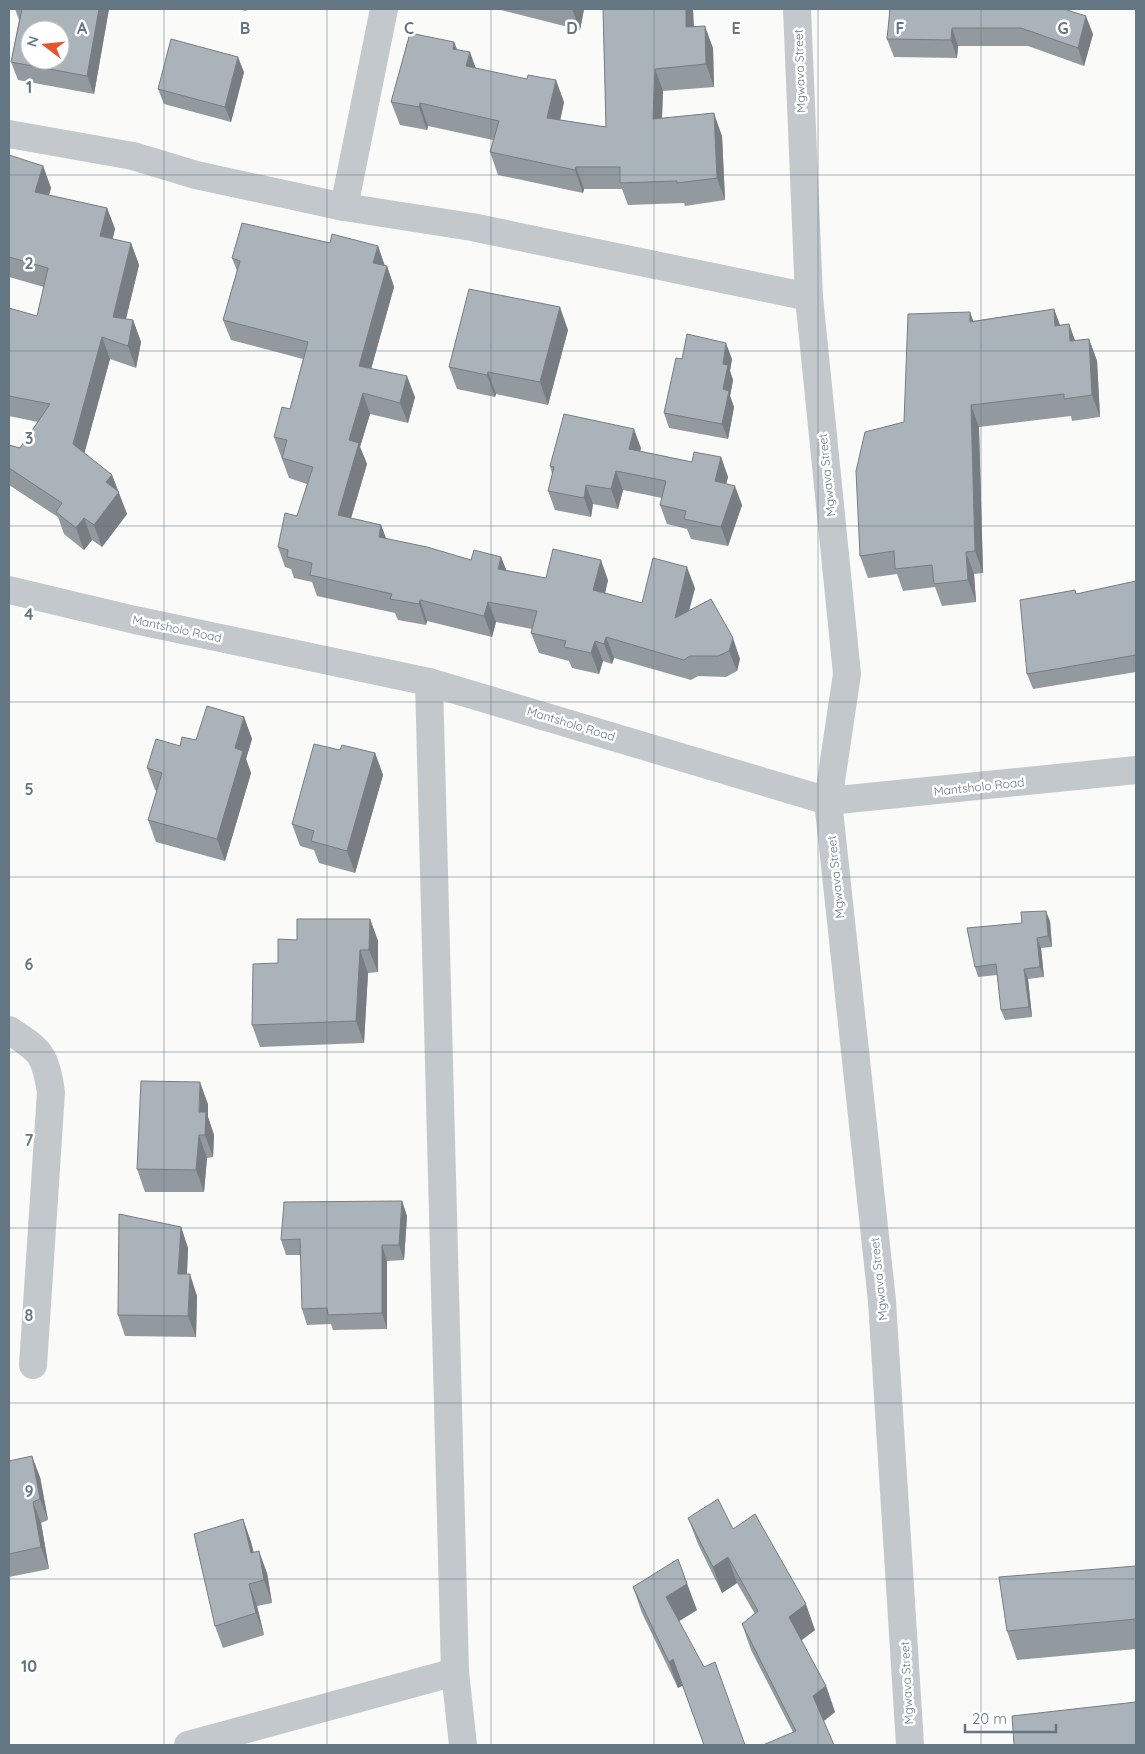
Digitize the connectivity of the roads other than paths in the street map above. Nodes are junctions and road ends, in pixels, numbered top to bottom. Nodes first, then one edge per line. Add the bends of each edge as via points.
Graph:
1 (384, 9) edge
2 (797, 9) edge
3 (9, 134) edge
4 (344, 207) junction
5 (809, 297) junction
6 (9, 590) edge
7 (429, 682) junction
8 (1136, 770) edge
9 (828, 800) junction
10 (9, 1030) edge
11 (33, 1365) dead end
12 (454, 1672) junction
13 (188, 1745) edge
14 (463, 1745) edge
15 (910, 1745) edge

1 - 4 street
2 - 5 street, Mgwava Street
3 - 4 street via 133,156 196,174
4 - 5 street via 472,227
5 - 9 street, Mgwava Street via 847,674
6 - 7 street, Mantsholo Road
7 - 9 street, Mantsholo Road
7 - 12 street
8 - 9 street, Mantsholo Road
9 - 15 street, Mgwava Street via 882,1301
10 - 11 street via 36,1047 47,1068 51,1092
12 - 13 street
12 - 14 street

